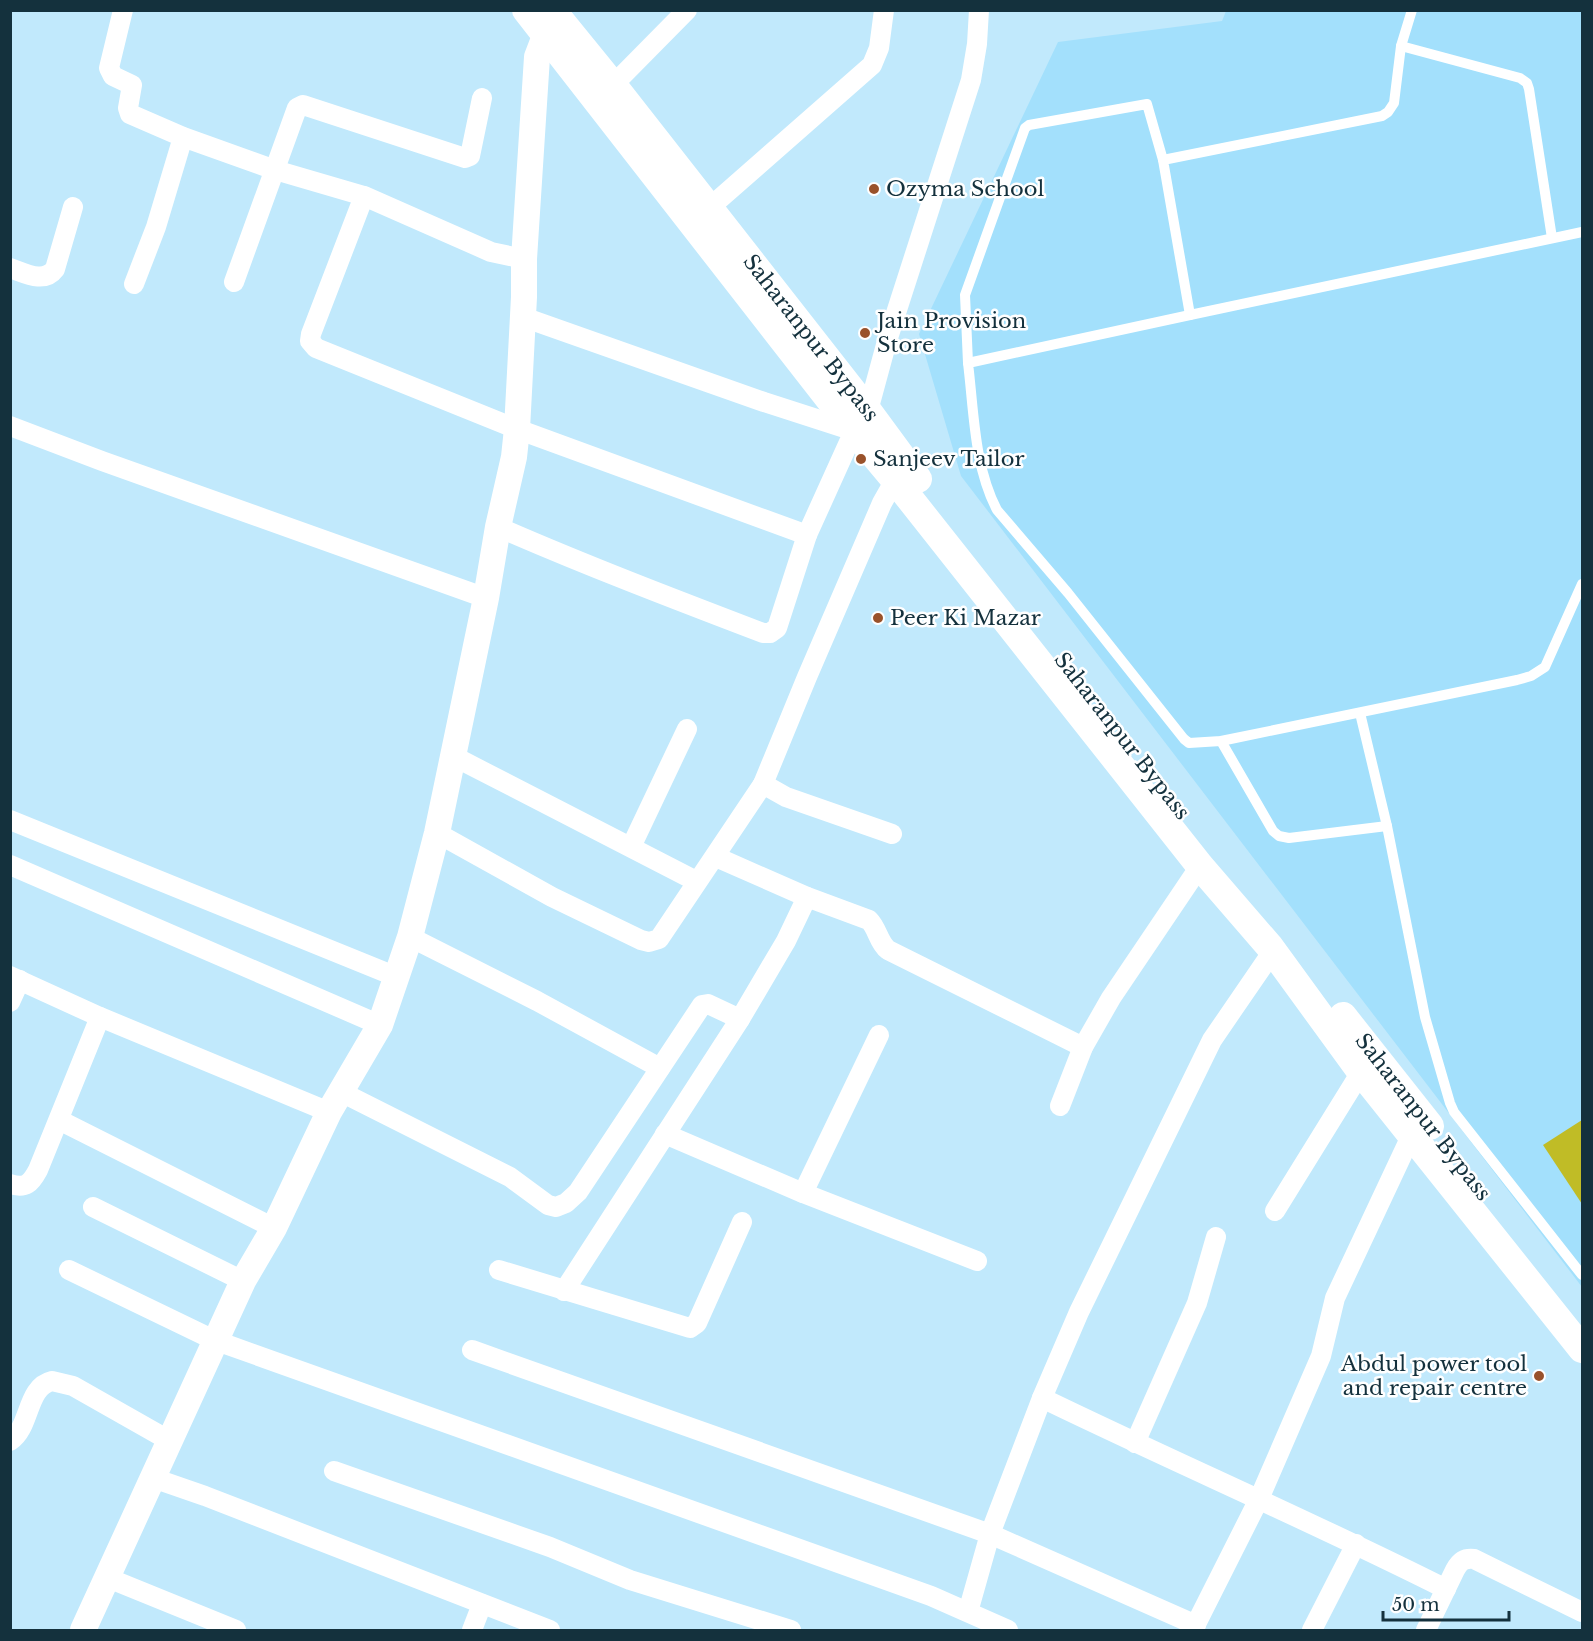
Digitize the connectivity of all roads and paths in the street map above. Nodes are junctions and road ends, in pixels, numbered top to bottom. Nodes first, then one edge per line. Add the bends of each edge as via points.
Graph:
1 (123, 10) edge
2 (526, 10) edge
3 (687, 10) edge
4 (884, 10) edge
5 (979, 10) edge
6 (1412, 10) edge
7 (553, 23) edge
8 (1401, 46) junction
9 (613, 85) junction
10 (482, 98) dead end
11 (183, 137) junction
12 (1163, 160) junction
13 (275, 170) junction
14 (364, 196) junction
15 (73, 207) dead end
16 (708, 209) junction
17 (1582, 232) edge
18 (1552, 238) junction
19 (524, 258) junction
20 (10, 268) edge
21 (234, 282) dead end
22 (134, 284) dead end
23 (1190, 315) junction
24 (523, 317) junction
25 (968, 363) junction
26 (861, 421) junction
27 (10, 426) edge
28 (518, 429) junction
29 (895, 480) junction
30 (498, 527) junction
31 (807, 535) junction
32 (1582, 584) edge
33 (486, 598) junction
34 (1360, 713) junction
35 (687, 729) dead end
36 (1221, 741) junction
37 (453, 756) junction
38 (763, 784) junction
39 (10, 820) edge
40 (1387, 826) junction
41 (437, 833) junction
42 (892, 834) dead end
43 (631, 847) junction
44 (716, 857) junction
45 (10, 865) edge
46 (1200, 866) junction
47 (696, 881) junction
48 (807, 897) junction
49 (410, 937) junction
50 (1273, 951) junction
51 (397, 977) junction
52 (15, 978) edge
53 (10, 1002) edge
54 (100, 1017) junction
55 (740, 1019) junction
56 (380, 1025) junction
57 (879, 1035) dead end
58 (1083, 1047) junction
59 (660, 1068) junction
60 (1361, 1071) junction
61 (335, 1102) junction
62 (1060, 1106) dead end
63 (59, 1120) junction
64 (665, 1134) junction
65 (1412, 1134) junction
66 (10, 1184) edge
67 (803, 1193) junction
68 (93, 1207) dead end
69 (1275, 1211) dead end
70 (742, 1222) dead end
71 (274, 1228) junction
72 (1216, 1237) dead end
73 (977, 1261) dead end
74 (69, 1270) dead end
75 (499, 1270) dead end
76 (1582, 1275) edge
77 (243, 1281) junction
78 (564, 1291) junction
79 (1582, 1319) edge
80 (214, 1340) junction
81 (1582, 1349) edge
82 (472, 1350) dead end
83 (1042, 1398) junction
84 (10, 1441) edge
85 (170, 1441) junction
86 (1135, 1443) junction
87 (334, 1471) dead end
88 (153, 1478) junction
89 (1259, 1499) junction
90 (990, 1534) junction
91 (1356, 1544) junction
92 (108, 1578) junction
93 (1446, 1589) junction
94 (482, 1604) junction
95 (968, 1612) junction
96 (1582, 1612) edge
97 (1195, 1628) edge
98 (83, 1630) edge
99 (236, 1630) edge
100 (472, 1630) edge
101 (550, 1630) edge
102 (791, 1630) edge
103 (1008, 1630) edge
104 (1312, 1630) edge
105 (1426, 1630) edge

1 - 11 street via 109,68 113,76 132,85 128,111
2 - 7 main road
3 - 9 street
4 - 16 street via 879,48 872,65
5 - 26 street via 971,80
6 - 8 lane
7 - 9 main road, Saharanpur Bypass
7 - 19 street via 537,57
7 - 26 main road
8 - 12 lane via 1394,104 1382,116
8 - 18 lane via 1527,83
9 - 16 main road, Saharanpur Bypass
10 - 13 street via 470,156 465,158 303,105 294,114
11 - 13 street
11 - 22 street
12 - 23 lane
12 - 25 lane via 1147,104 1025,128 965,295
13 - 14 street
13 - 21 street
14 - 19 street via 491,252
14 - 28 street via 311,334 312,345
15 - 20 street via 51,274 40,277
16 - 26 main road, Saharanpur Bypass
17 - 18 lane
18 - 23 lane
19 - 24 street
23 - 25 lane
24 - 26 street via 753,398
24 - 28 street
25 - 36 lane via 979,458 997,510 1184,740
26 - 29 main road
26 - 31 street
26 - 79 main road, Saharanpur Bypass via 912,471
27 - 33 street
28 - 30 street
28 - 31 street
29 - 38 street
29 - 46 main road
30 - 31 street via 764,633 777,628
30 - 33 street
32 - 34 lane via 1545,667 1531,676
33 - 37 street
34 - 36 lane
34 - 40 lane
35 - 43 street
36 - 40 lane via 1273,831 1280,836
37 - 41 street
37 - 43 street
38 - 42 street via 786,797
38 - 44 street
39 - 51 street
40 - 76 lane via 1425,1017 1450,1103
41 - 47 street via 552,897 649,942 659,939
41 - 49 street
43 - 47 street
44 - 47 street
44 - 48 street
45 - 56 street
46 - 50 main road
46 - 58 street via 1111,998
48 - 55 street
48 - 58 street via 869,920 888,950
49 - 51 street
49 - 59 street
50 - 60 main road
50 - 83 street via 1212,1040 1079,1312
51 - 56 street
52 - 53 street
52 - 54 street
54 - 61 street
54 - 63 street
55 - 59 street via 704,1004
55 - 64 street
56 - 61 street
57 - 67 street
58 - 62 street
59 - 61 street via 578,1192 556,1207 510,1177
60 - 65 main road
60 - 69 street
61 - 71 street
63 - 66 street via 32,1182 22,1187
63 - 71 street
64 - 67 street
64 - 78 street
65 - 81 main road
65 - 89 street via 1335,1298 1321,1356
67 - 73 street
68 - 77 street
70 - 78 street via 693,1327
71 - 77 street
72 - 86 street via 1197,1303
74 - 80 street
75 - 78 street
77 - 80 street
80 - 85 street
80 - 95 street
82 - 90 street
83 - 86 street
83 - 90 street
84 - 85 street via 23,1426 39,1388 52,1381 73,1386
85 - 88 street
86 - 89 street
87 - 102 street via 550,1547 630,1580
88 - 92 street
88 - 94 street
89 - 91 street
89 - 97 street
90 - 95 street
90 - 97 street
91 - 93 street
91 - 104 street
92 - 98 street
92 - 99 street
93 - 96 street via 1458,1564 1474,1559
93 - 105 street
94 - 100 street
94 - 101 street
95 - 103 street

